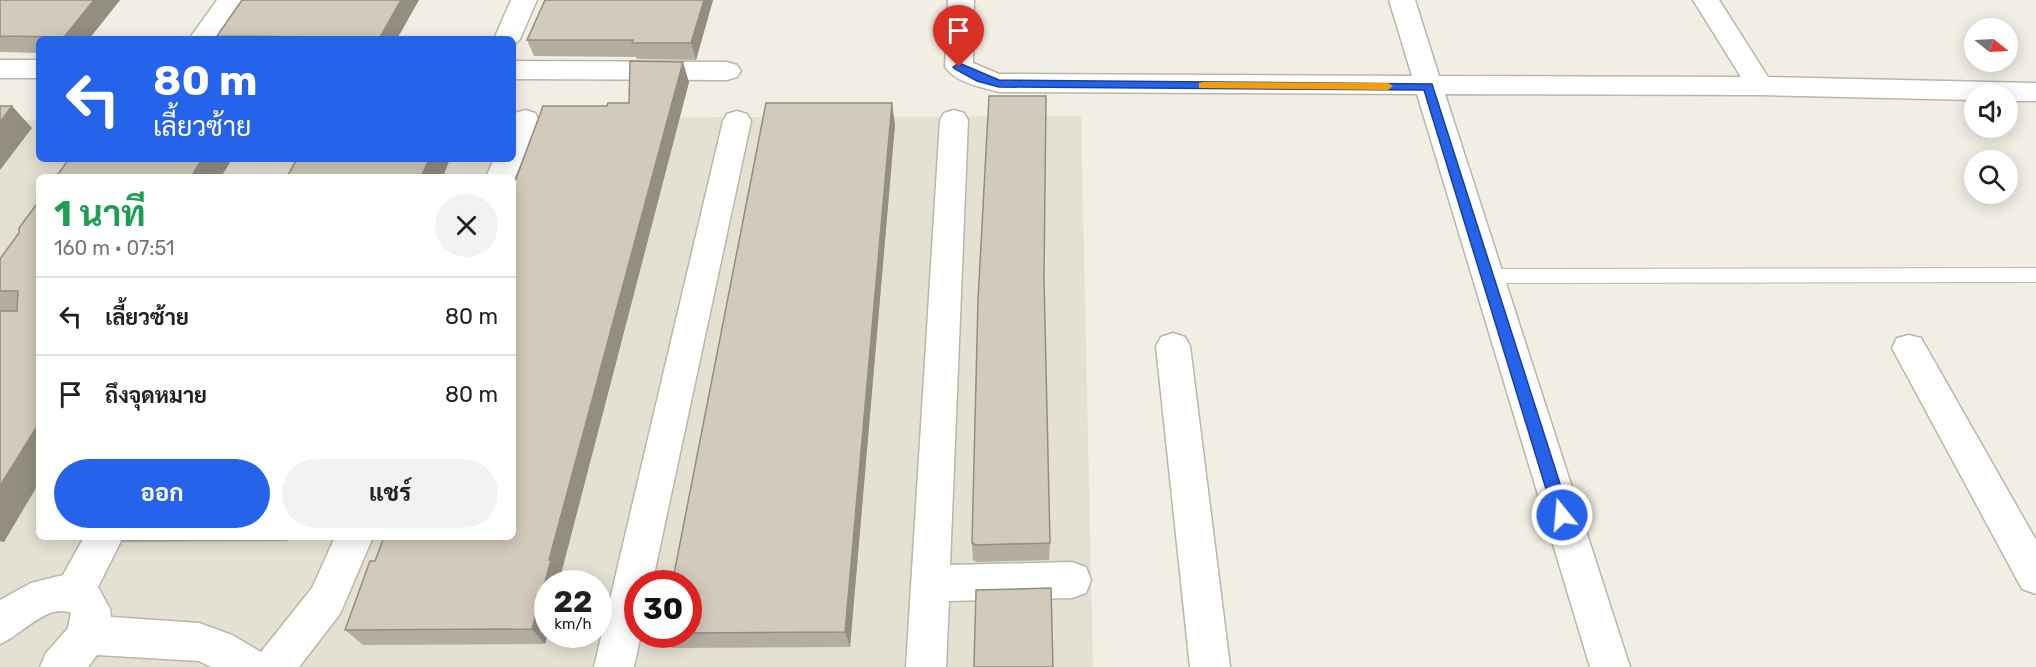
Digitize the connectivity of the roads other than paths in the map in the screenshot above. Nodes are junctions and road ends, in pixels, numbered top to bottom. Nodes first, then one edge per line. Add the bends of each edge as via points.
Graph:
1 (230, 0) edge
2 (524, 0) edge
3 (961, 0) edge
4 (1402, 0) edge
5 (1706, 0) edge
6 (204, 36) edge
7 (508, 36) edge
8 (0, 69) edge
9 (36, 69) edge
10 (516, 70) edge
11 (727, 71) dead end
12 (1760, 86) junction
13 (1428, 87) junction
14 (2036, 92) edge
15 (525, 120) dead end
16 (954, 120) dead end
17 (737, 121) dead end
18 (516, 142) edge
19 (2036, 275) edge
20 (1487, 276) junction
21 (1173, 346) dead end
22 (1909, 348) dead end
23 (102, 540) edge
24 (353, 540) edge
25 (2036, 576) edge
26 (1072, 580) dead end
27 (930, 584) junction
28 (73, 595) junction
29 (1, 626) edge
30 (87, 635) junction
31 (60, 667) edge
32 (248, 667) edge
33 (274, 667) edge
34 (614, 667) edge
35 (926, 667) edge
36 (1210, 667) edge
37 (1610, 667) edge

1 - 6 street
2 - 7 street
3 - 13 street via 959,67 999,84
4 - 13 street
5 - 12 street
8 - 9 street
10 - 11 street
12 - 13 street
12 - 14 street
13 - 20 street
15 - 18 street
16 - 27 street
17 - 34 street
19 - 20 lane
20 - 37 street
21 - 36 street
22 - 25 street
23 - 28 street
24 - 33 street via 326,601
26 - 27 street
27 - 35 street
28 - 29 street via 58,593 38,598 18,609
28 - 30 street via 89,606 92,622
30 - 31 street
30 - 32 street via 199,642

